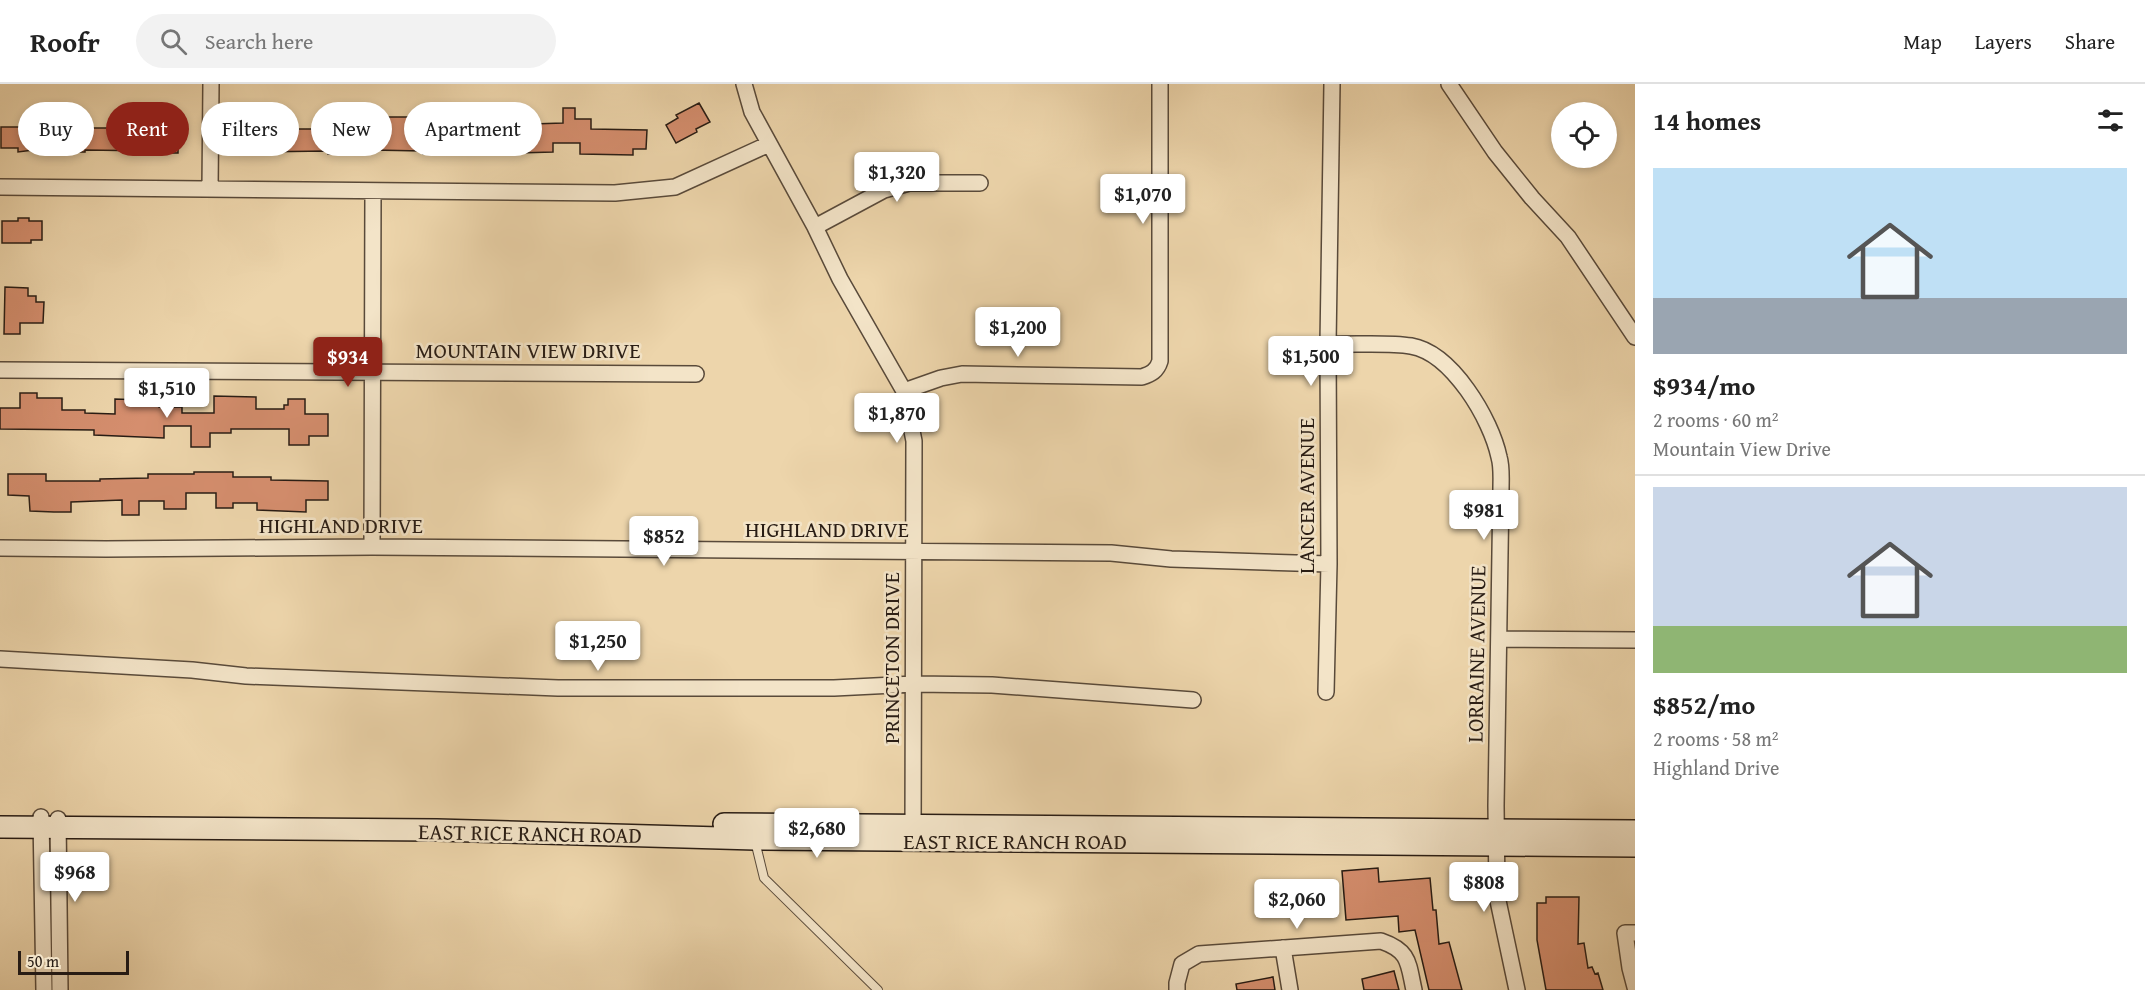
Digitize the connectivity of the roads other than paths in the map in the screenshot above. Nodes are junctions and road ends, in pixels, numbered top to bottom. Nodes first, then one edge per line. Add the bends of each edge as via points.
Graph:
1 (211, 84) edge
2 (744, 84) edge
3 (1160, 84) edge
4 (1332, 84) edge
5 (1449, 84) edge
6 (769, 144) junction
7 (980, 183) dead end
8 (0, 187) edge
9 (210, 189) junction
10 (373, 191) junction
11 (815, 227) junction
12 (1635, 337) edge
13 (1328, 344) junction
14 (0, 370) edge
15 (374, 372) junction
16 (696, 374) dead end
17 (904, 392) junction
18 (372, 547) junction
19 (0, 548) edge
20 (914, 552) junction
21 (1329, 564) junction
22 (1499, 639) junction
23 (1635, 640) edge
24 (0, 659) edge
25 (914, 684) junction
26 (1326, 692) dead end
27 (1193, 700) dead end
28 (0, 816) edge
29 (50, 822) junction
30 (0, 827) edge
31 (1635, 831) edge
32 (755, 832) junction
33 (913, 833) junction
34 (1496, 838) junction
35 (1635, 846) edge
36 (1630, 933) edge
37 (1283, 948) junction
38 (1635, 987) edge
39 (44, 990) edge
40 (60, 990) edge
41 (878, 990) edge
42 (1177, 990) edge
43 (1290, 990) edge
44 (1414, 990) edge
45 (1517, 990) edge

1 - 9 street
2 - 6 street, PRINCETON DRIVE via 752,112
3 - 17 street via 1158,368 1142,377 962,374
4 - 13 street, LANCER AVENUE
5 - 12 street via 1495,152 1568,237
6 - 10 street via 675,187 644,191
6 - 11 street, PRINCETON DRIVE
7 - 11 street via 909,183 884,190
8 - 9 street
9 - 10 street
10 - 15 street
11 - 17 street, PRINCETON DRIVE
13 - 21 street, LANCER AVENUE
13 - 22 street, LORRAINE AVENUE via 1412,346 1432,355 1451,370 1491,430 1500,458
14 - 15 street, MOUNTAIN VIEW DRIVE
15 - 16 street, MOUNTAIN VIEW DRIVE
15 - 18 street
17 - 20 street, PRINCETON DRIVE via 914,441
18 - 19 street, HIGHLAND DRIVE
18 - 20 street, HIGHLAND DRIVE
20 - 21 street, HIGHLAND DRIVE via 1111,553
20 - 25 street, PRINCETON DRIVE
21 - 26 street, LANCER AVENUE
22 - 23 street
22 - 34 street, LORRAINE AVENUE
24 - 25 street via 246,676 558,688 834,688
25 - 27 street via 992,685
25 - 33 street, PRINCETON DRIVE
28 - 29 main road, EAST RICE RANCH ROAD
29 - 30 main road, EAST RICE RANCH ROAD
29 - 32 main road, EAST RICE RANCH ROAD via 437,831
29 - 39 street
29 - 40 street
31 - 34 main road, EAST RICE RANCH ROAD
32 - 33 main road, EAST RICE RANCH ROAD
32 - 41 lane via 764,878
33 - 34 main road, EAST RICE RANCH ROAD
34 - 35 main road, EAST RICE RANCH ROAD
34 - 45 street, LORRAINE AVENUE via 1497,896
36 - 38 street via 1630,968
37 - 42 street via 1199,954 1182,964
37 - 43 street
37 - 44 street via 1382,941 1398,947 1407,960

